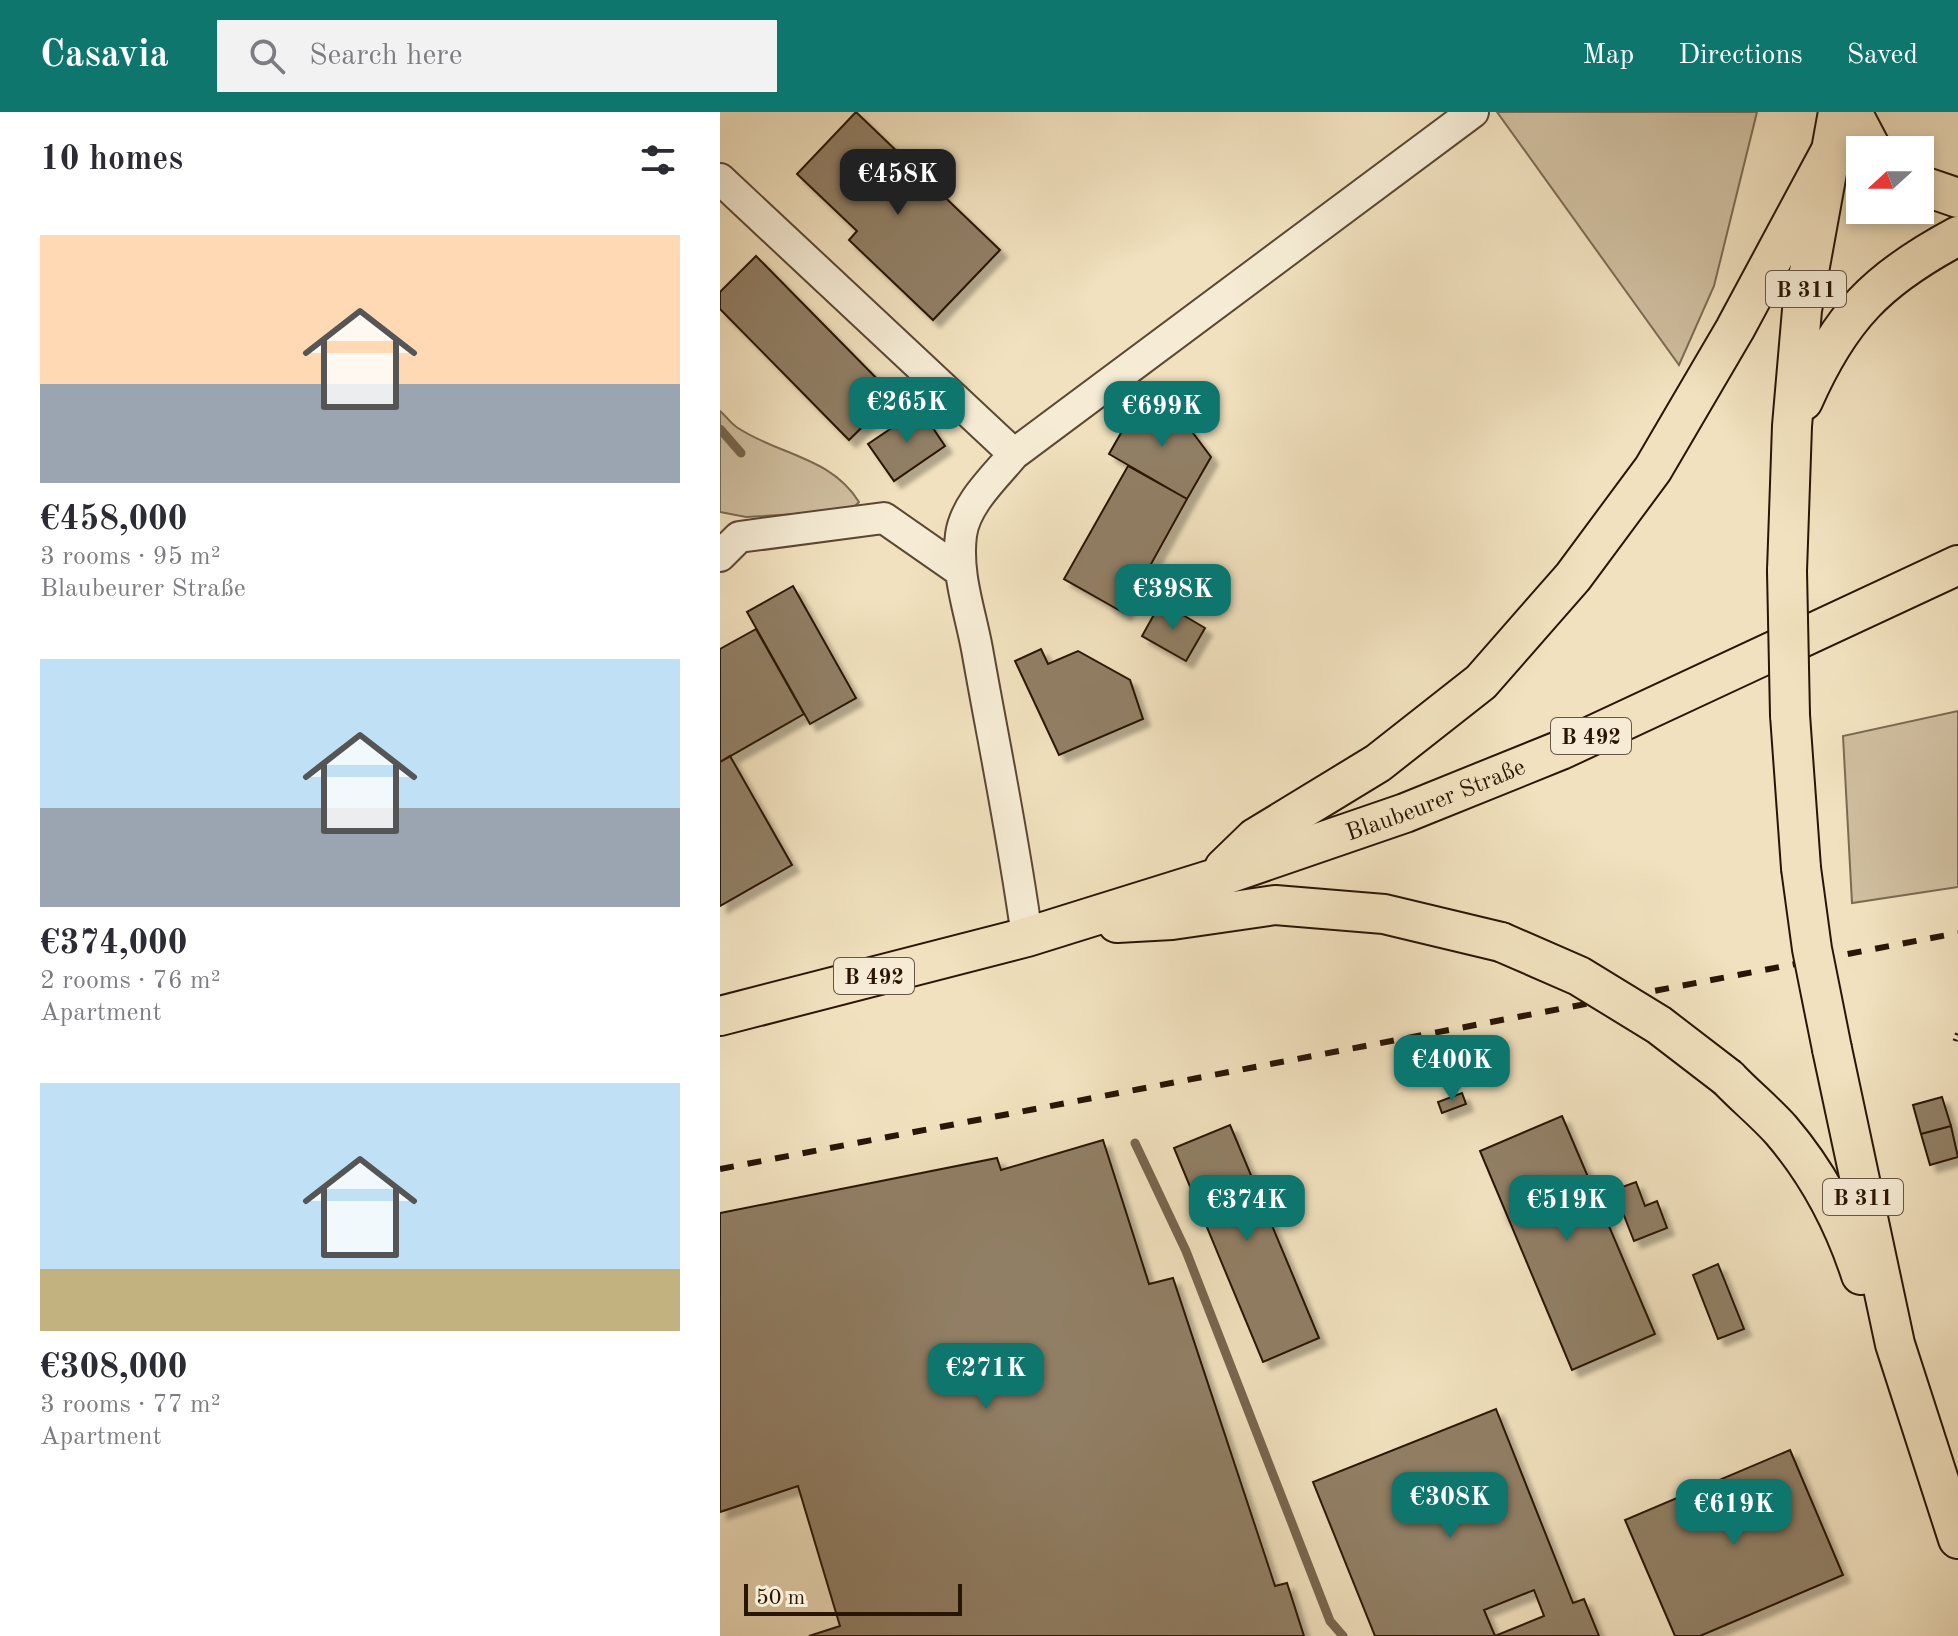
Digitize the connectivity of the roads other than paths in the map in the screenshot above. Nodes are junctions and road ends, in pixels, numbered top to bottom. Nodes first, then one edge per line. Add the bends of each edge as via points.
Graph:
1 (1473, 112) edge
2 (1838, 112) edge
3 (1852, 112) edge
4 (1865, 136) edge
5 (1829, 154) junction
6 (720, 179) edge
7 (1934, 190) edge
8 (1958, 198) edge
9 (1958, 236) edge
10 (1792, 426) junction
11 (1014, 454) junction
12 (726, 542) edge
13 (1958, 565) edge
14 (960, 571) junction
15 (1213, 879) junction
16 (1066, 925) junction
17 (1027, 937) junction
18 (720, 1016) edge
19 (1895, 1344) junction
20 (1958, 1539) edge

1 - 11 street
2 - 5 main road, B 311
3 - 4 main road
5 - 10 main road, B 311 via 1802,310
5 - 15 main road via 1653,469 1573,577 1481,682 1378,763 1255,838
6 - 11 street
7 - 8 main road
9 - 10 main road via 1886,280 1847,320
10 - 19 main road, B 311, bridge via 1787,571 1801,868 1812,949
11 - 14 street via 977,498 961,532
12 - 14 street via 884,518
13 - 15 main road, Blaubeurer Straße / B 492 via 1561,750 1405,813
14 - 17 street
15 - 16 main road, Blaubeurer Straße / B 492
16 - 17 main road, Blaubeurer Straße / B 492
16 - 19 main road, bridge via 1172,920 1275,905 1384,914 1501,942 1579,976 1659,1025 1728,1078 1781,1131 1824,1190 1851,1245 1880,1330
17 - 18 main road, Blaubeurer Straße / B 492
19 - 20 main road, B 311

